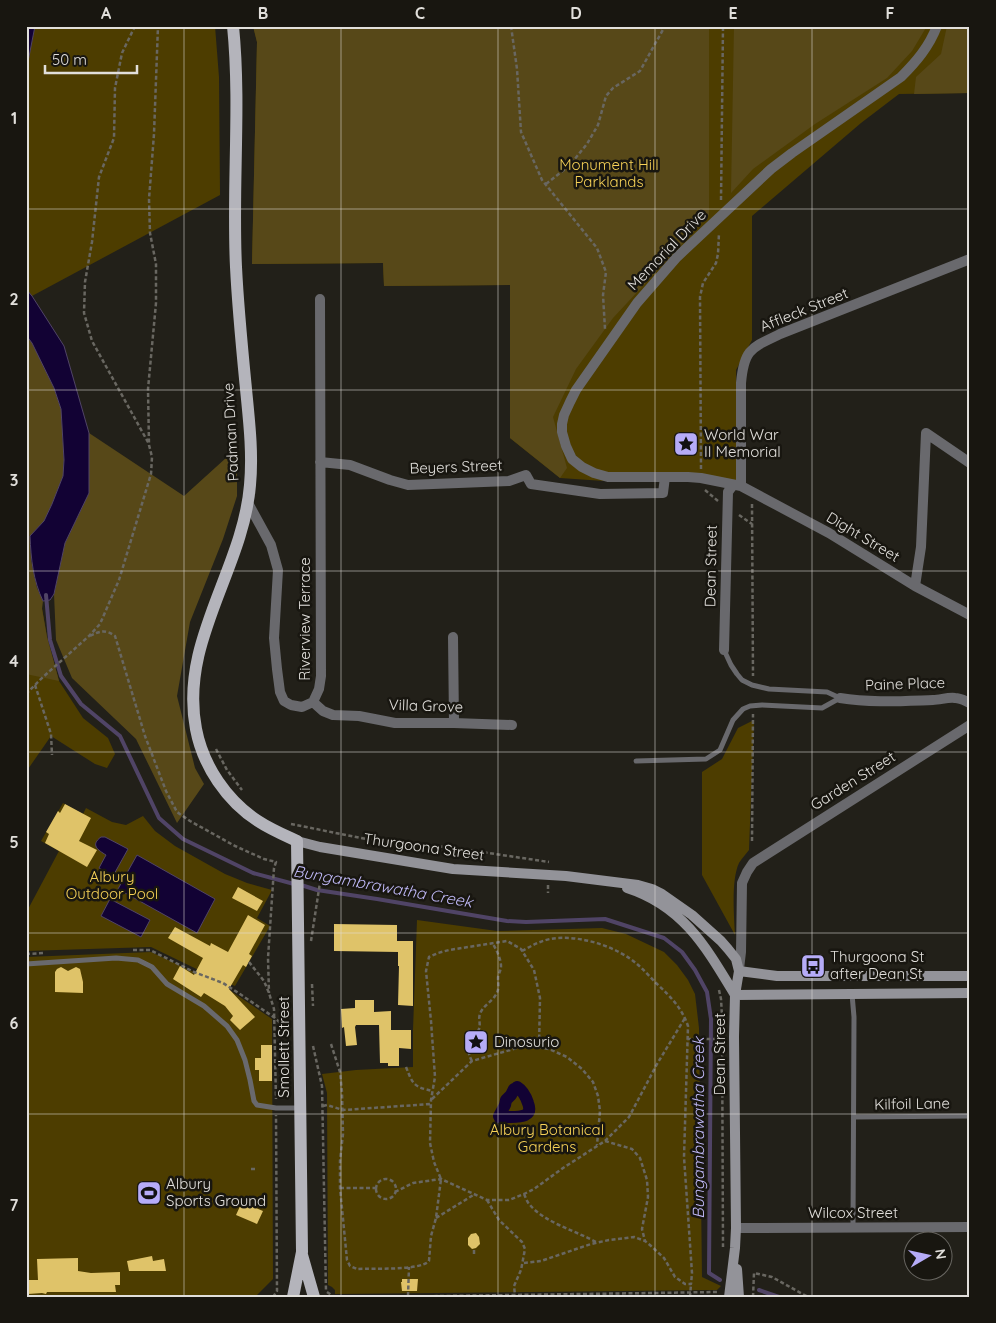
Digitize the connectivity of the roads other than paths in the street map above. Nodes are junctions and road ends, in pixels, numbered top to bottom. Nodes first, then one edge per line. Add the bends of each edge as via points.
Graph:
1 (233, 26) edge
2 (937, 26) edge
3 (970, 259) edge
4 (320, 299) dead end
5 (320, 462) junction
6 (970, 463) edge
7 (665, 477) junction
8 (737, 485) junction
9 (248, 503) junction
10 (915, 586) junction
11 (970, 615) edge
12 (453, 637) dead end
13 (724, 650) joint
14 (840, 698) junction
15 (313, 702) junction
16 (970, 703) edge
17 (454, 722) junction
18 (512, 725) dead end
19 (970, 725) edge
20 (636, 761) dead end
21 (297, 841) junction
22 (753, 863) joint
23 (606, 881) junction
24 (26, 964) edge
25 (739, 971) junction
26 (852, 976) junction
27 (970, 976) edge
28 (970, 993) edge
29 (852, 994) junction
30 (735, 995) junction
31 (300, 1108) junction
32 (970, 1116) edge
33 (854, 1117) junction
34 (736, 1228) junction
35 (853, 1228) junction
36 (970, 1228) edge
37 (735, 1248) junction
38 (302, 1252) junction
39 (724, 1294) edge
40 (293, 1297) edge
41 (314, 1297) edge
42 (739, 1297) edge

1 - 9 main road, Padman Drive via 237,83 235,251 250,442
2 - 7 street, Memorial Drive via 925,51 901,77 792,153 677,257 637,302 576,390 562,424 572,459 594,473 608,476
3 - 8 street, Affleck Street via 757,345 742,366
4 - 5 street, Riverview Terrace
5 - 7 street, Beyers Street via 350,465 408,485 509,481 526,475 530,484 600,494 664,493
5 - 15 street, Riverview Terrace via 321,676
6 - 10 street via 926,433 921,546
7 - 8 street, Memorial Drive via 701,478
8 - 10 street, Dight Street via 829,533
8 - 13 street, Dean Street via 728,492
9 - 15 street, Riverview Terrace via 271,545 278,570 274,638 280,692 284,701 291,705 302,707
9 - 21 main road, Padman Drive via 234,556 196,662 193,711 196,732 214,776 226,792 258,821
10 - 11 street, Dight Street
12 - 17 street
13 - 14 lane, Paine Place via 730,666 742,680 752,685 827,692
14 - 16 street, Paine Place via 890,701 955,697
14 - 20 lane, Paine Place via 822,708 750,706 733,720 720,750 706,759
15 - 17 street, Villa Grove via 322,711 333,715 395,723
17 - 18 street, Villa Grove
19 - 22 street, Garden Street
21 - 23 main road, Thurgoona Street via 453,870 548,874
21 - 31 main road, Smollett Street
22 - 25 street, Dean Street via 742,883
23 - 25 main road, Thurgoona Street via 644,887 662,894 692,914 736,960
23 - 30 main road, Thurgoona Street via 649,897 683,921 699,938
24 - 31 lane via 116,958 138,960 152,967 167,984 204,1006 227,1026 245,1060 255,1104
25 - 26 main road via 777,976
25 - 30 main road, Dean Street
26 - 27 main road
26 - 29 main road
28 - 29 main road
29 - 30 main road
29 - 33 lane
30 - 34 main road, Dean Street
31 - 38 main road, Smollett Street
32 - 33 lane, Kilfoil Lane
33 - 35 lane
34 - 35 street, Wilcox Street
34 - 37 main road, Dean Street
35 - 36 street, Wilcox Street
37 - 39 main road, Dean Street
37 - 42 main road, Dean Street
38 - 40 main road, Smollett Street
38 - 41 main road, Smollett Street

